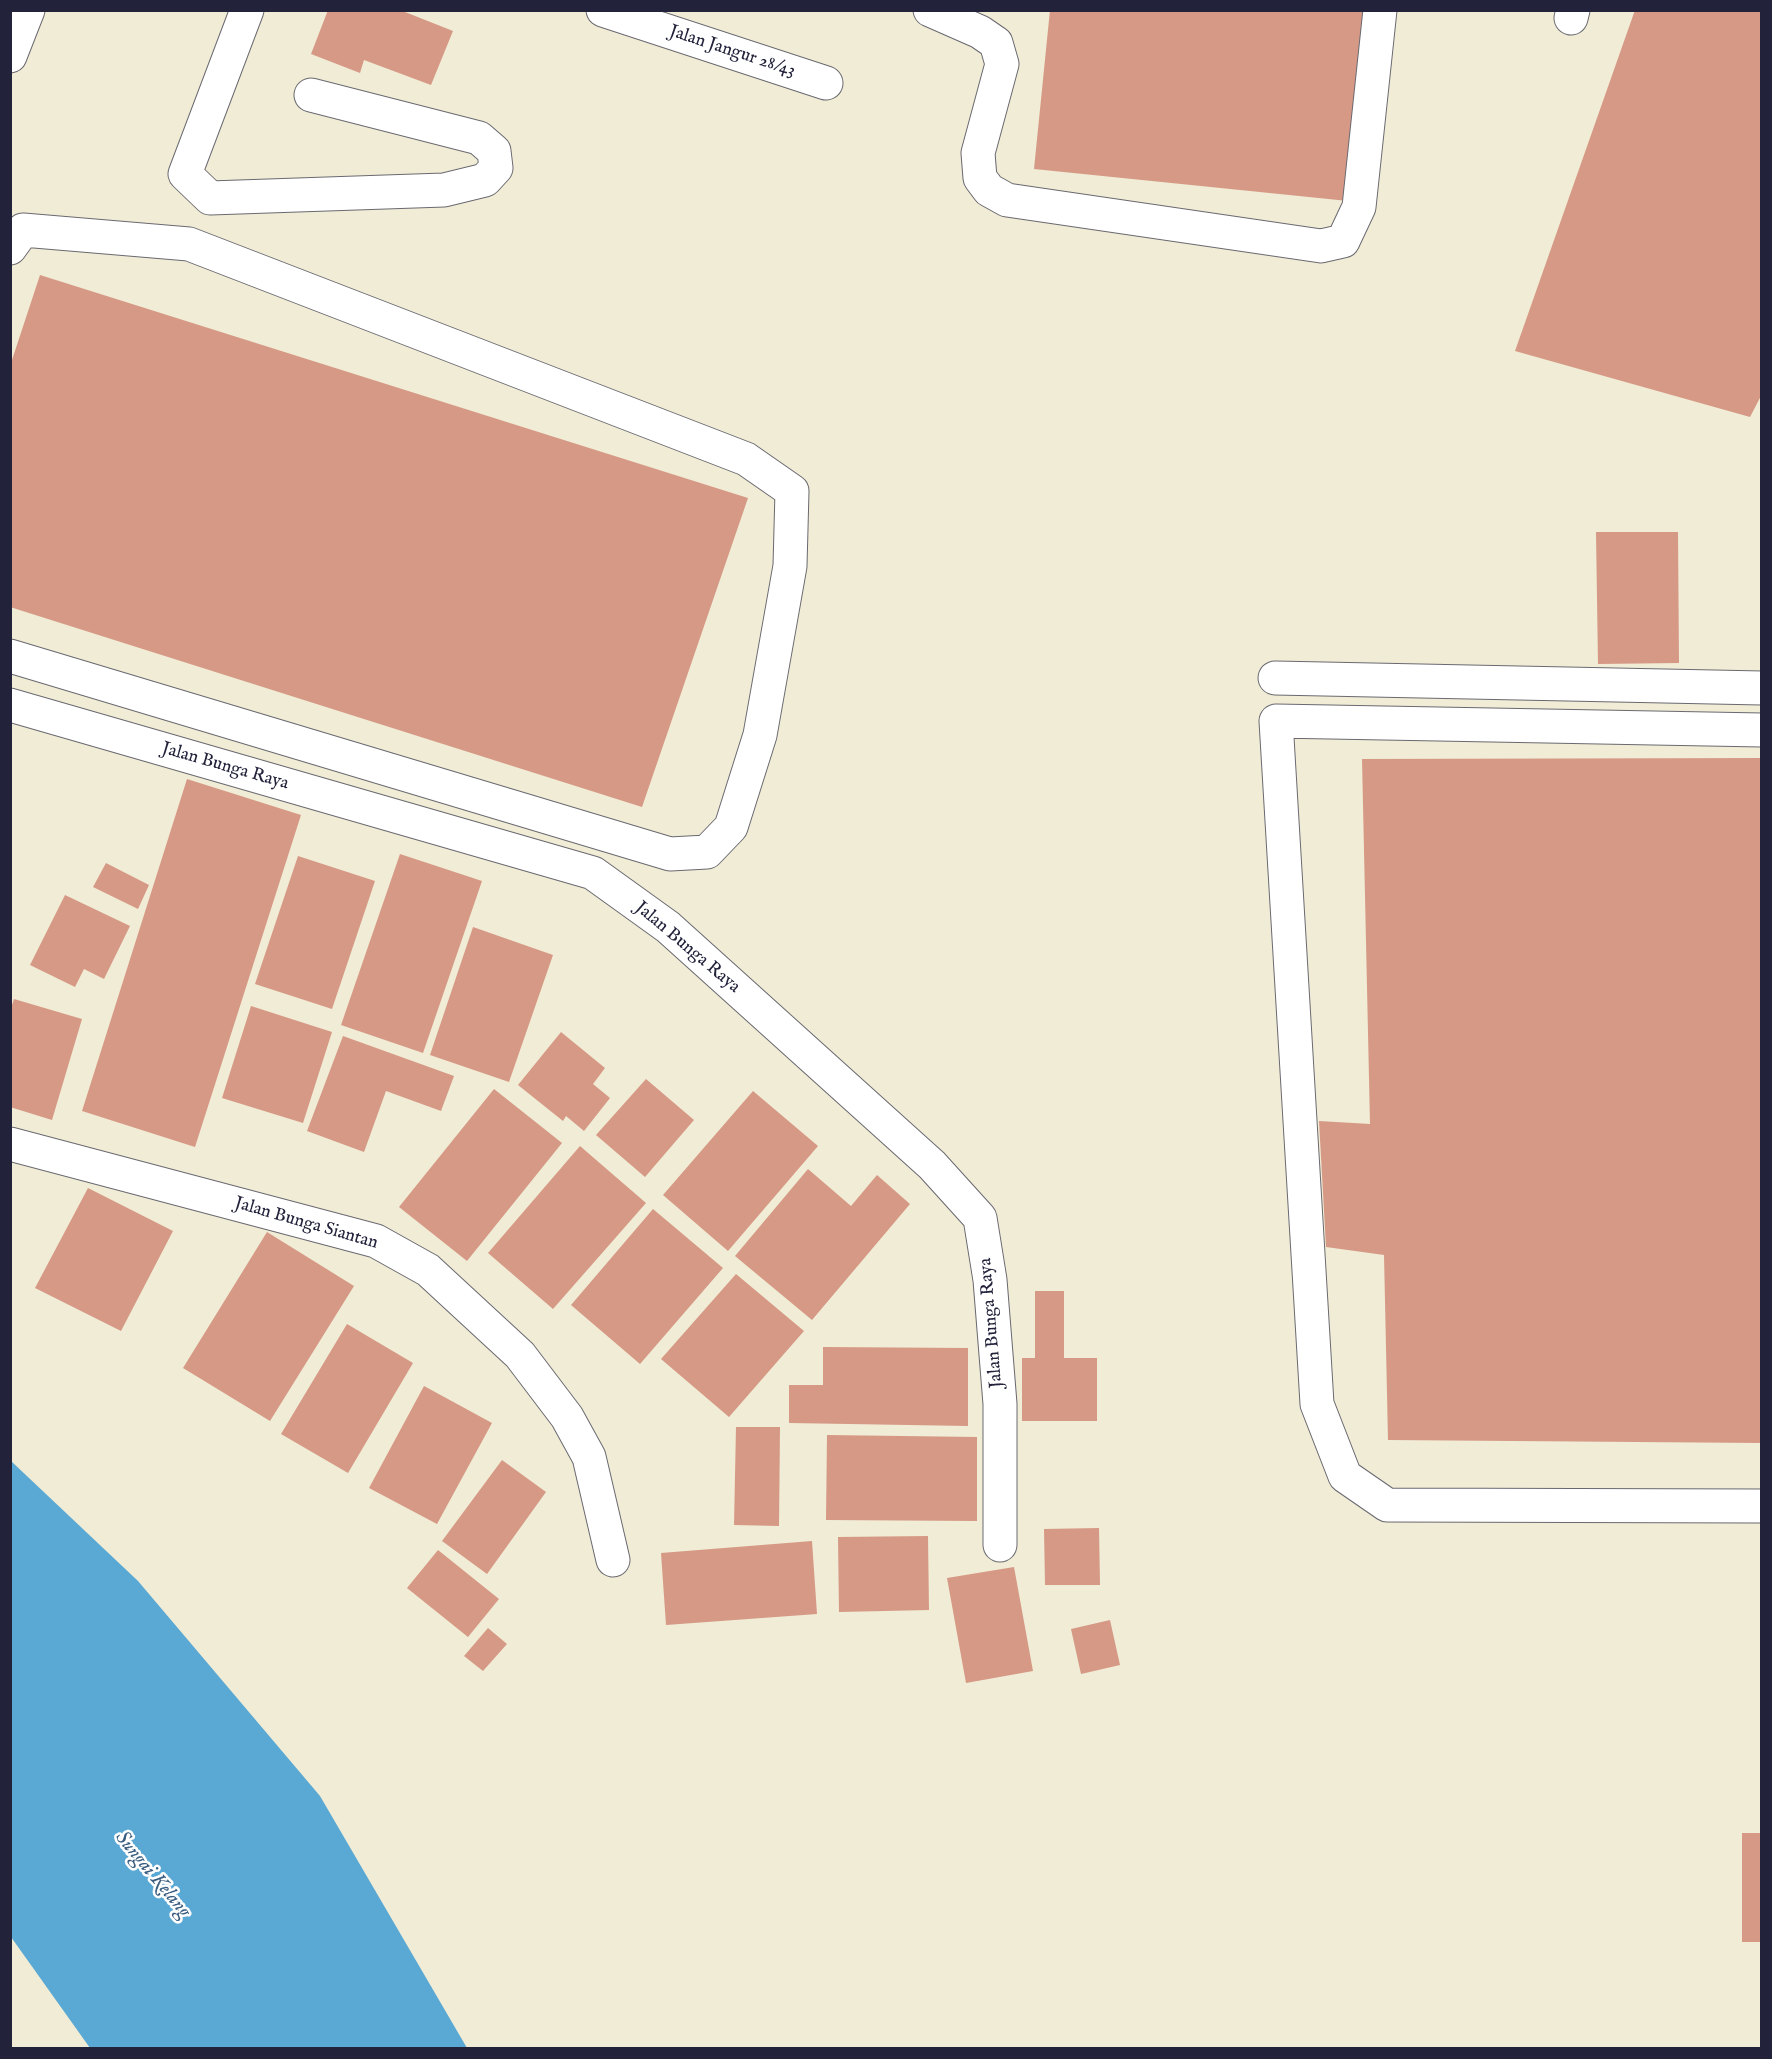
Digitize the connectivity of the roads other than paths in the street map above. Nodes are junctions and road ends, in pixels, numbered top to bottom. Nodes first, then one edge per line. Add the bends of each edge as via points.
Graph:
1 (28, 10) edge
2 (247, 10) edge
3 (930, 10) edge
4 (1380, 10) edge
5 (623, 14) edge
6 (10, 56) edge
7 (826, 83) dead end
8 (310, 95) dead end
9 (210, 198) junction
10 (189, 244) junction
11 (10, 248) edge
12 (10, 656) edge
13 (1275, 678) dead end
14 (1558, 684) junction
15 (1761, 688) edge
16 (10, 705) edge
17 (1556, 727) junction
18 (1761, 730) edge
19 (10, 1144) edge
20 (1761, 1506) edge
21 (1000, 1545) dead end
22 (613, 1560) dead end

1 - 6 street
2 - 9 street via 185,174
3 - 4 street via 980,32 996,44 1002,64 978,153 980,178 989,190 1007,200 1321,246 1343,241 1359,207
5 - 7 street, Jalan Jangur 28/43
8 - 9 street via 479,138 494,151 496,168 485,180 444,190
9 - 10 street
10 - 11 street via 23,230
10 - 12 street via 746,459 792,490 790,566 760,735 731,826 707,852 670,854
13 - 14 street
14 - 15 street
14 - 17 street
16 - 21 street, Jalan Bunga Raya via 593,873 668,927 932,1165 980,1218 990,1280 1000,1404
17 - 18 street
17 - 20 street via 1276,721 1317,1404 1345,1476 1387,1505
19 - 22 street, Jalan Bunga Siantan via 376,1241 428,1270 520,1355 567,1417 589,1456

